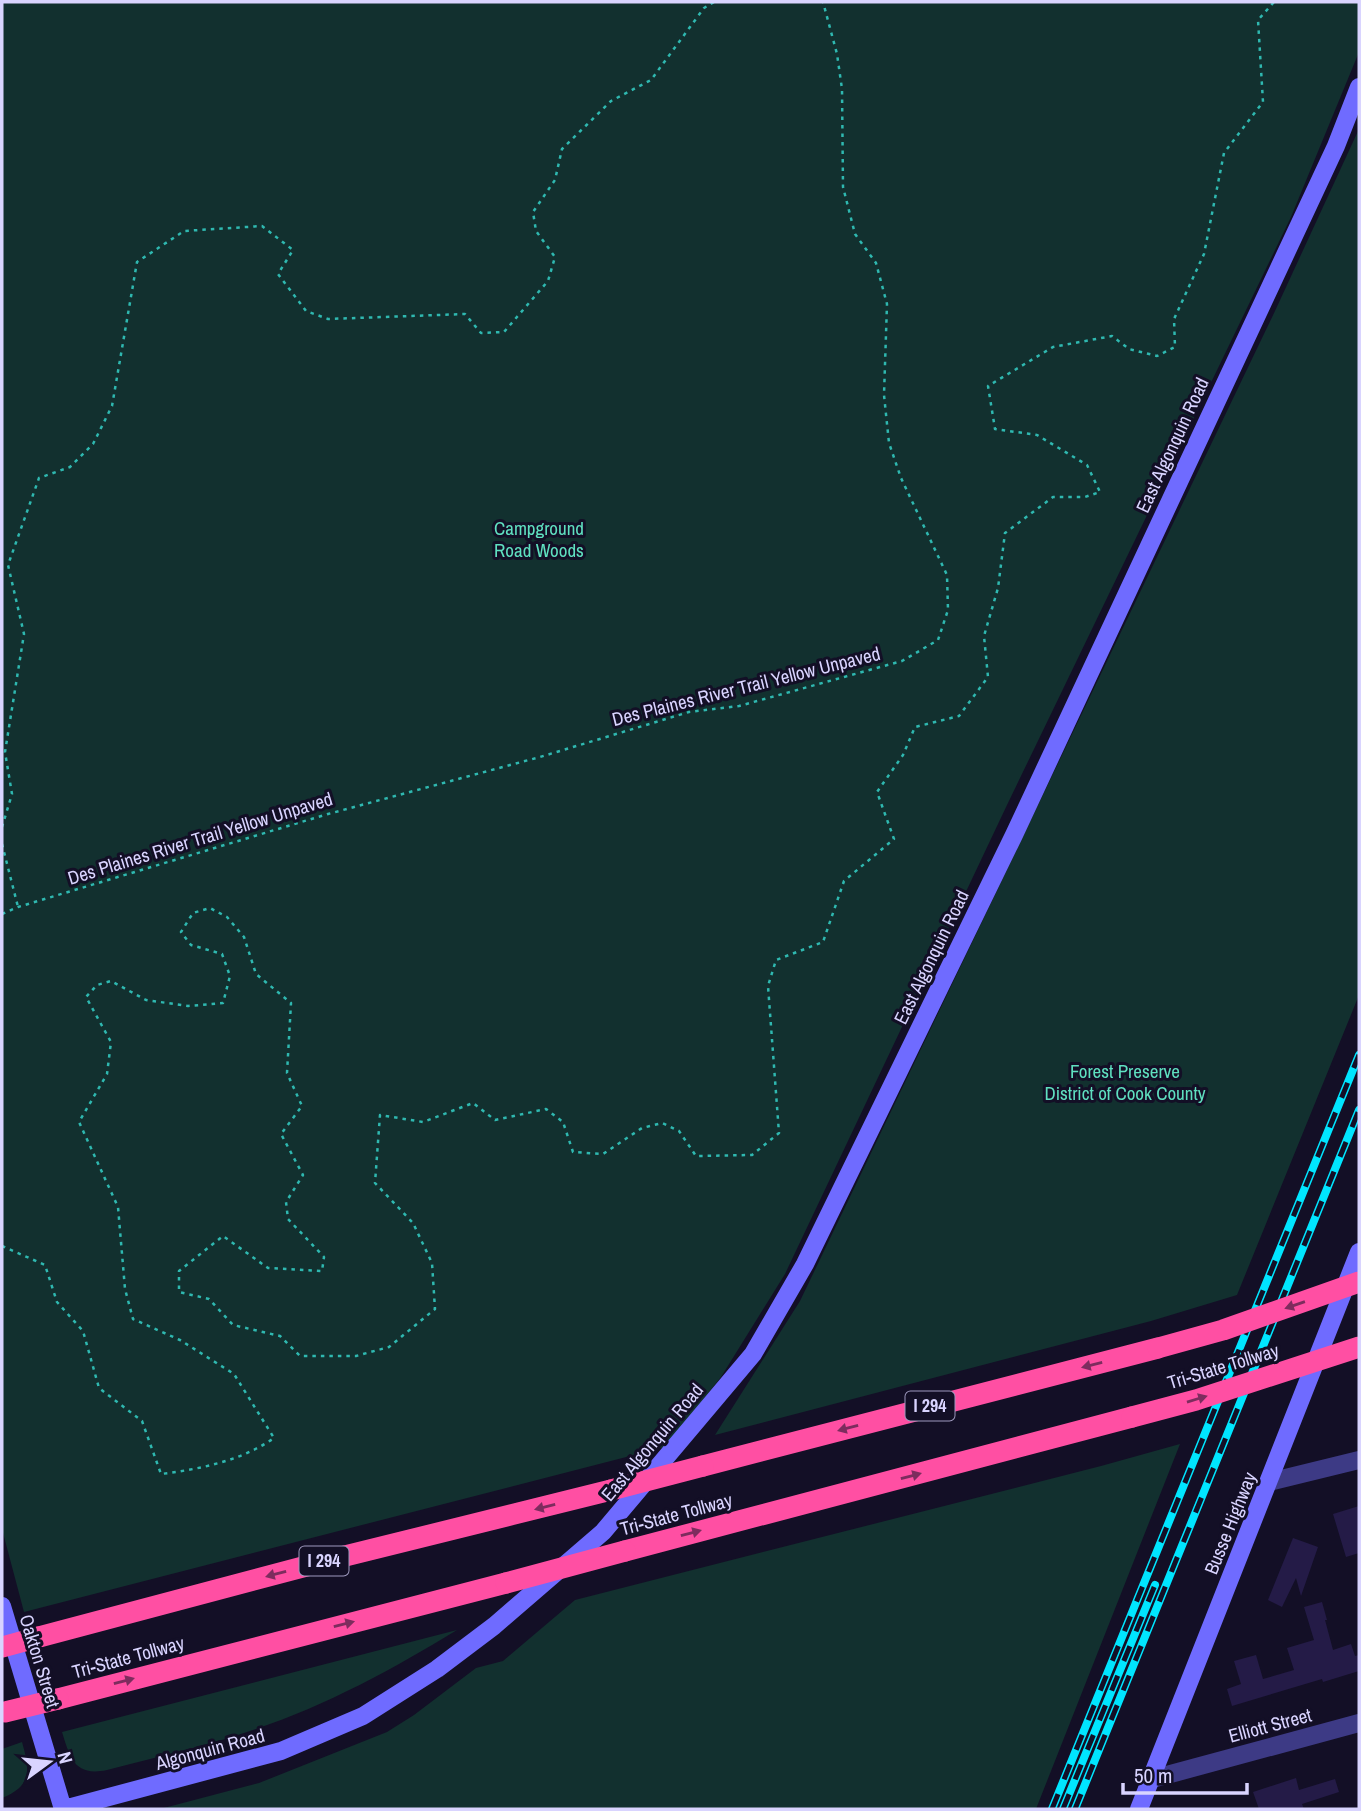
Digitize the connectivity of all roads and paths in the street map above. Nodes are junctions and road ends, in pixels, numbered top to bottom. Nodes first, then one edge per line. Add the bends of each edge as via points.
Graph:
1 (714, 2) edge
2 (822, 2) edge
3 (1275, 2) edge
4 (1359, 86) edge
5 (2, 827) edge
6 (2, 844) edge
7 (18, 907) junction
8 (2, 914) edge
9 (2, 1246) edge
10 (1359, 1252) edge
11 (1359, 1282) edge
12 (1359, 1347) edge
13 (1359, 1460) edge
14 (1269, 1482) junction
15 (2, 1606) edge
16 (2, 1647) edge
17 (3, 1713) edge
18 (363, 1716) joint
19 (1359, 1723) edge
20 (1152, 1779) junction
21 (64, 1809) edge
22 (1139, 1809) edge

1 - 5 path via 704,8 650,80 611,101 562,149 555,180 533,212 536,231 555,257 548,281 504,332 481,333 465,314 328,319 306,311 278,274 293,250 262,226 184,231 137,262 112,406 93,444 70,467 39,478 8,565 24,634 5,752 12,794
2 - 7 path, Des Plaines River Trail Yellow Unpaved via 842,89 844,187 855,234 876,263 887,304 884,395 889,443 947,575 948,610 938,640 901,660 738,706 689,712
3 - 9 path via 1258,20 1263,102 1224,153 1204,254 1174,319 1175,347 1157,356 1129,349 1112,336 1053,347 988,386 995,429 1037,435 1087,465 1100,492 1054,497 1005,533 998,588 984,636 988,677 959,716 915,727 903,755 877,792 894,839 844,881 823,942 776,960 768,986 779,1133 752,1155 696,1156 679,1131 662,1123 642,1128 603,1154 573,1152 563,1122 546,1110 495,1120 473,1103 423,1122 380,1115 375,1183 413,1223 432,1263 435,1309 389,1348 356,1356 300,1356 281,1336 233,1325 209,1299 179,1292 179,1271 223,1236 268,1268 322,1271 324,1257 288,1219 286,1202 303,1175 281,1134 302,1106 287,1073 291,1003 256,974 244,937 227,917 210,908 193,913 181,932 191,945 222,954 230,976 223,1003 188,1006 145,1000 111,981 97,985 86,997 111,1042 107,1074 79,1122 118,1207 125,1289 133,1319 180,1340 234,1374 274,1438 256,1451 196,1469 160,1474 142,1421 99,1388 83,1331 57,1302 45,1265
4 - 18 main road, East Algonquin Road via 1336,146 1014,835 805,1264 753,1354 603,1532 494,1626
6 - 7 path
7 - 8 path, Des Plaines River Trail Yellow Unpaved
10 - 14 main road, Busse Highway
11 -> 16 highway, Tri-State Tollway / I 294, bridge via 1158,1348
17 -> 12 highway, Tri-State Tollway, bridge via 1132,1418
13 - 14 street
14 - 20 main road, Busse Highway
15 - 21 main road, Oakton Street
18 - 21 main road, Algonquin Road via 281,1751
19 - 20 street, Elliott Street
20 - 22 main road, Busse Highway

